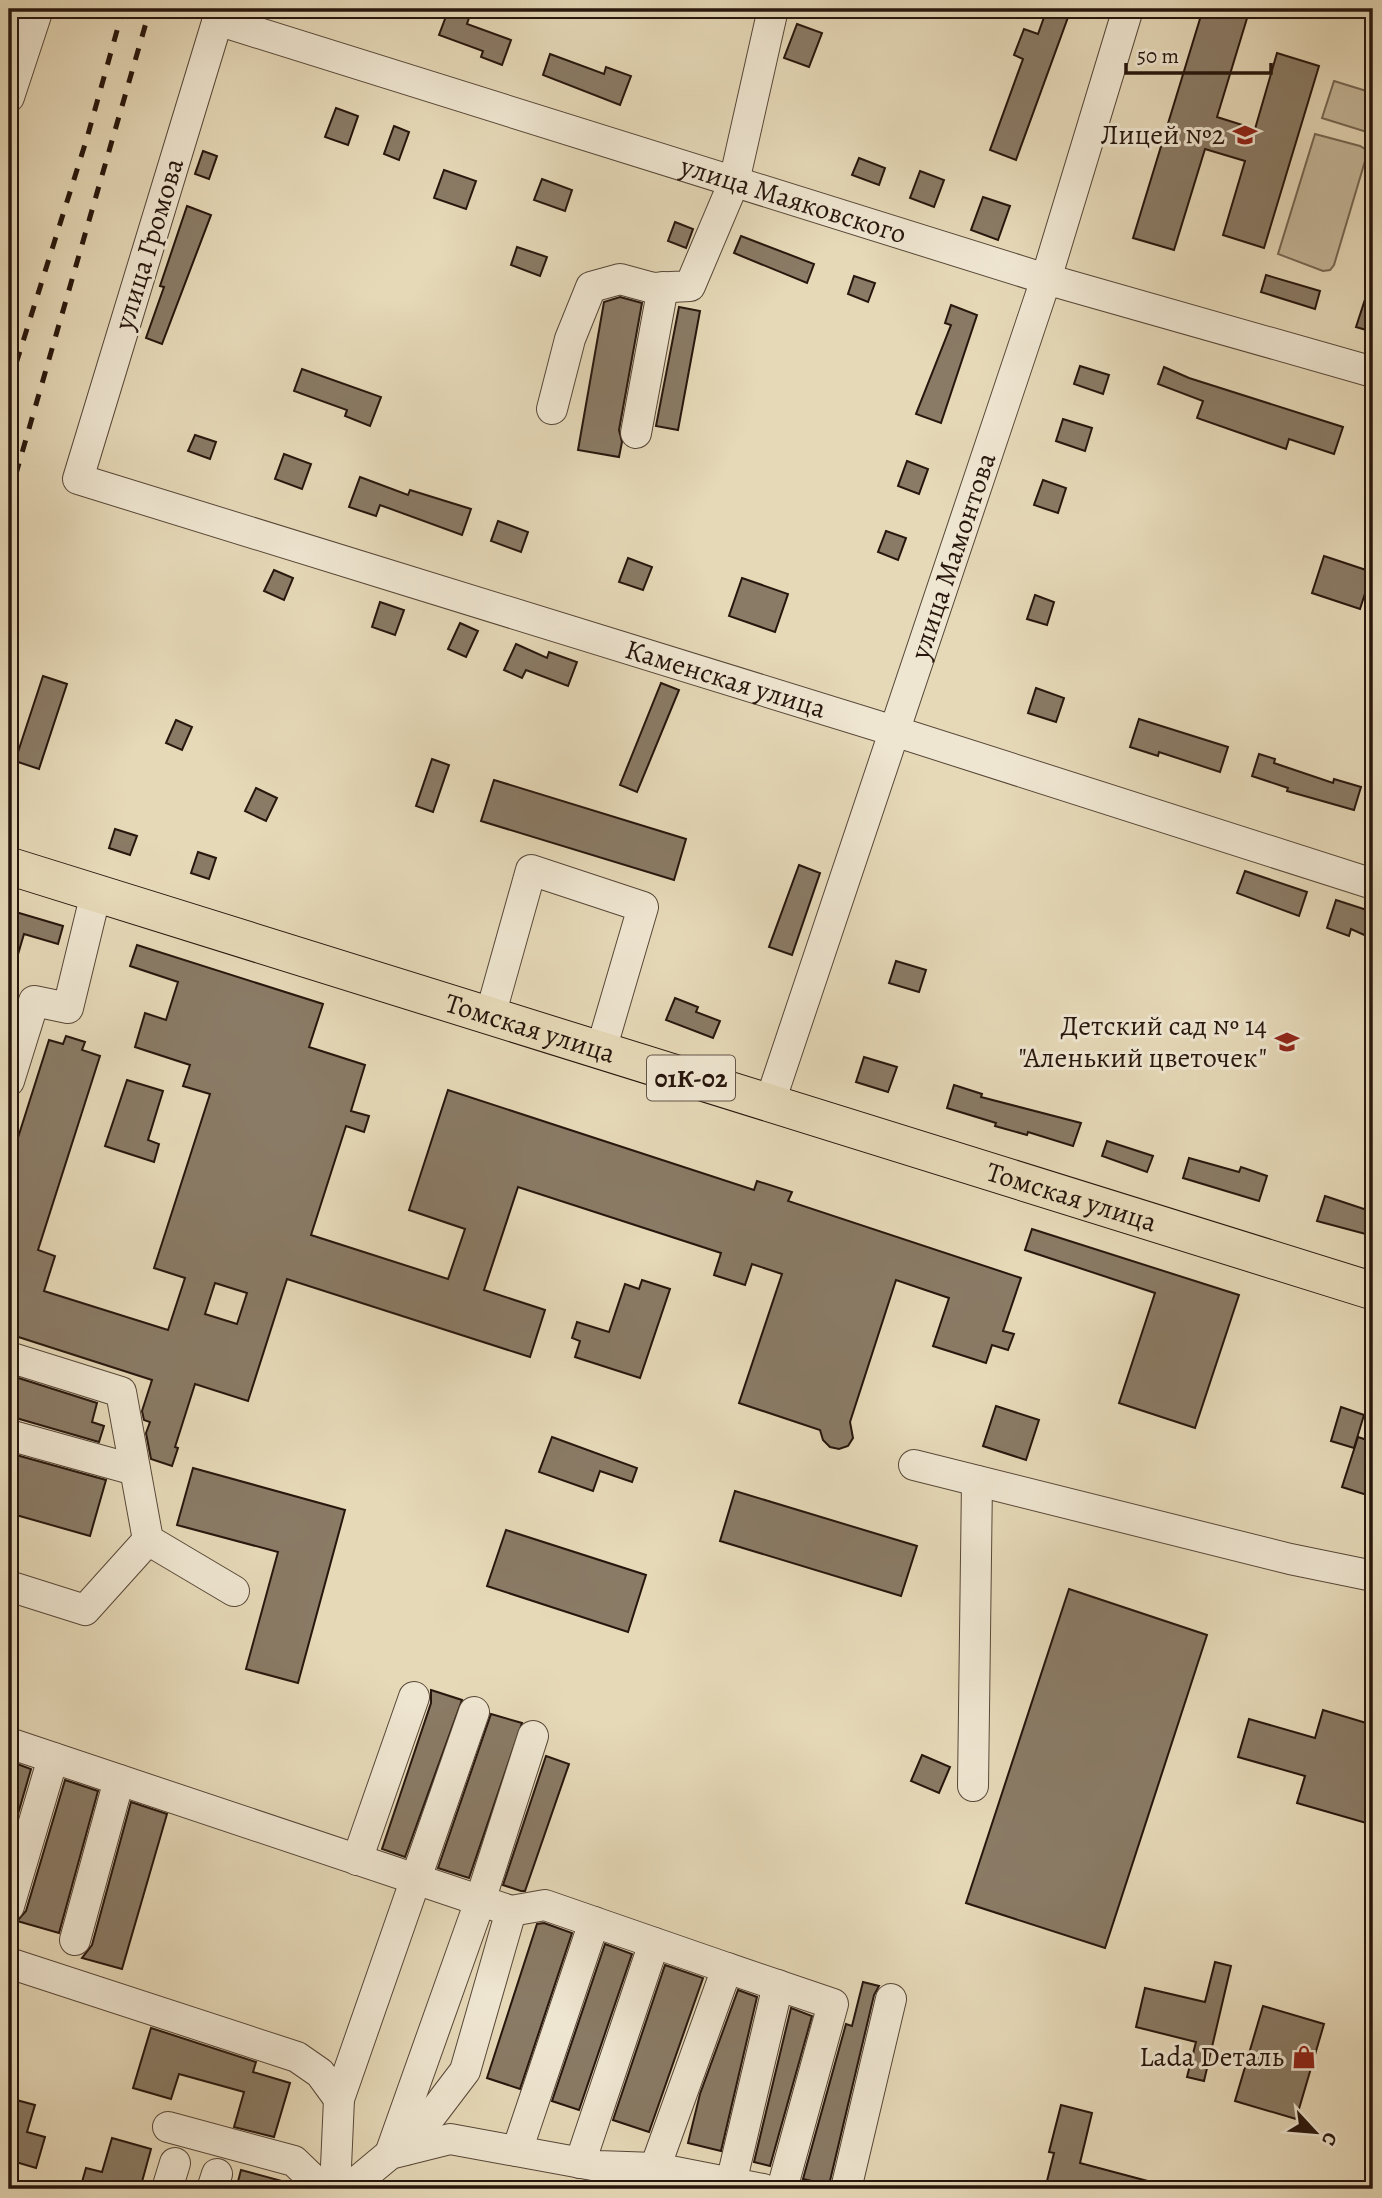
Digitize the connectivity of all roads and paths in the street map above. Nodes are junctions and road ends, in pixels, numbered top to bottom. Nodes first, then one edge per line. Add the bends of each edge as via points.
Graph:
1 (38, 9) edge
2 (773, 9) edge
3 (1128, 9) edge
4 (219, 15) edge
5 (9, 97) edge
6 (733, 182) junction
7 (1046, 279) junction
8 (663, 287) junction
9 (1373, 372) edge
10 (552, 409) dead end
11 (636, 433) dead end
12 (78, 479) joint
13 (894, 732) junction
14 (9, 866) edge
15 (1373, 884) edge
16 (96, 893) junction
17 (490, 1016) junction
18 (601, 1050) junction
19 (9, 1081) edge
20 (770, 1102) junction
21 (1373, 1291) edge
22 (9, 1357) edge
23 (9, 1435) edge
24 (914, 1465) dead end
25 (135, 1470) junction
26 (977, 1481) junction
27 (148, 1540) junction
28 (1373, 1576) edge
29 (9, 1586) edge
30 (234, 1591) dead end
31 (414, 1697) dead end
32 (474, 1712) dead end
33 (533, 1736) dead end
34 (9, 1743) edge
35 (53, 1758) junction
36 (119, 1780) junction
37 (973, 1786) dead end
38 (358, 1860) junction
39 (414, 1879) junction
40 (480, 1901) junction
41 (9, 1906) edge
42 (511, 1911) junction
43 (594, 1922) junction
44 (75, 1940) dead end
45 (654, 1943) junction
46 (9, 1963) edge
47 (727, 1968) junction
48 (778, 1985) junction
49 (891, 1999) dead end
50 (339, 2099) junction
51 (168, 2127) dead end
52 (517, 2151) junction
53 (398, 2152) junction
54 (580, 2163) junction
55 (655, 2168) junction
56 (609, 2178) edge
57 (731, 2183) junction
58 (323, 2189) edge
59 (335, 2189) edge
60 (348, 2189) edge
61 (763, 2189) edge
62 (782, 2189) edge
63 (846, 2189) edge

1 - 5 street
2 - 6 street
3 - 7 street, улица Мамонтова
4 - 6 street, улица Маяковского
4 - 12 street, улица Громова
6 - 7 street, улица Маяковского
6 - 8 street via 690,286
7 - 9 street, улица Маяковского
7 - 13 street, улица Мамонтова
8 - 10 street via 620,279 591,287 570,339
8 - 11 street
12 - 13 street, Каменская улица
13 - 15 street, Каменская улица
13 - 20 street, улица Мамонтова
14 - 16 main road, Томская улица / 01К-02
16 - 17 main road, Томская улица / 01К-02
16 - 19 street via 68,1008 34,1001
17 - 18 main road, Томская улица / 01К-02
17 - 18 street via 531,870 643,907
18 - 20 main road, Томская улица / 01К-02
20 - 21 main road, Томская улица / 01К-02
22 - 25 street via 121,1392
23 - 25 street
24 - 26 street
25 - 27 street
26 - 28 street
26 - 37 street
27 - 29 street via 85,1610
27 - 30 street
31 - 38 street
32 - 39 street
33 - 40 street
34 - 35 street
35 - 36 street
35 - 41 street
36 - 38 street
36 - 44 street
38 - 39 street
39 - 40 street
39 - 50 street
40 - 42 street
40 - 53 street
42 - 43 street via 545,1905
42 - 53 street via 465,2071
43 - 45 street
43 - 52 street
45 - 47 street
45 - 54 street
46 - 50 street via 297,2057 320,2073
47 - 48 street
47 - 55 street
48 - 57 street
48 - 62 street via 833,2004
49 - 63 street
50 - 59 street
51 - 58 street via 294,2161
52 - 53 street via 450,2139
52 - 54 street
53 - 60 street
54 - 56 street
55 - 56 street
55 - 57 street
57 - 61 street

